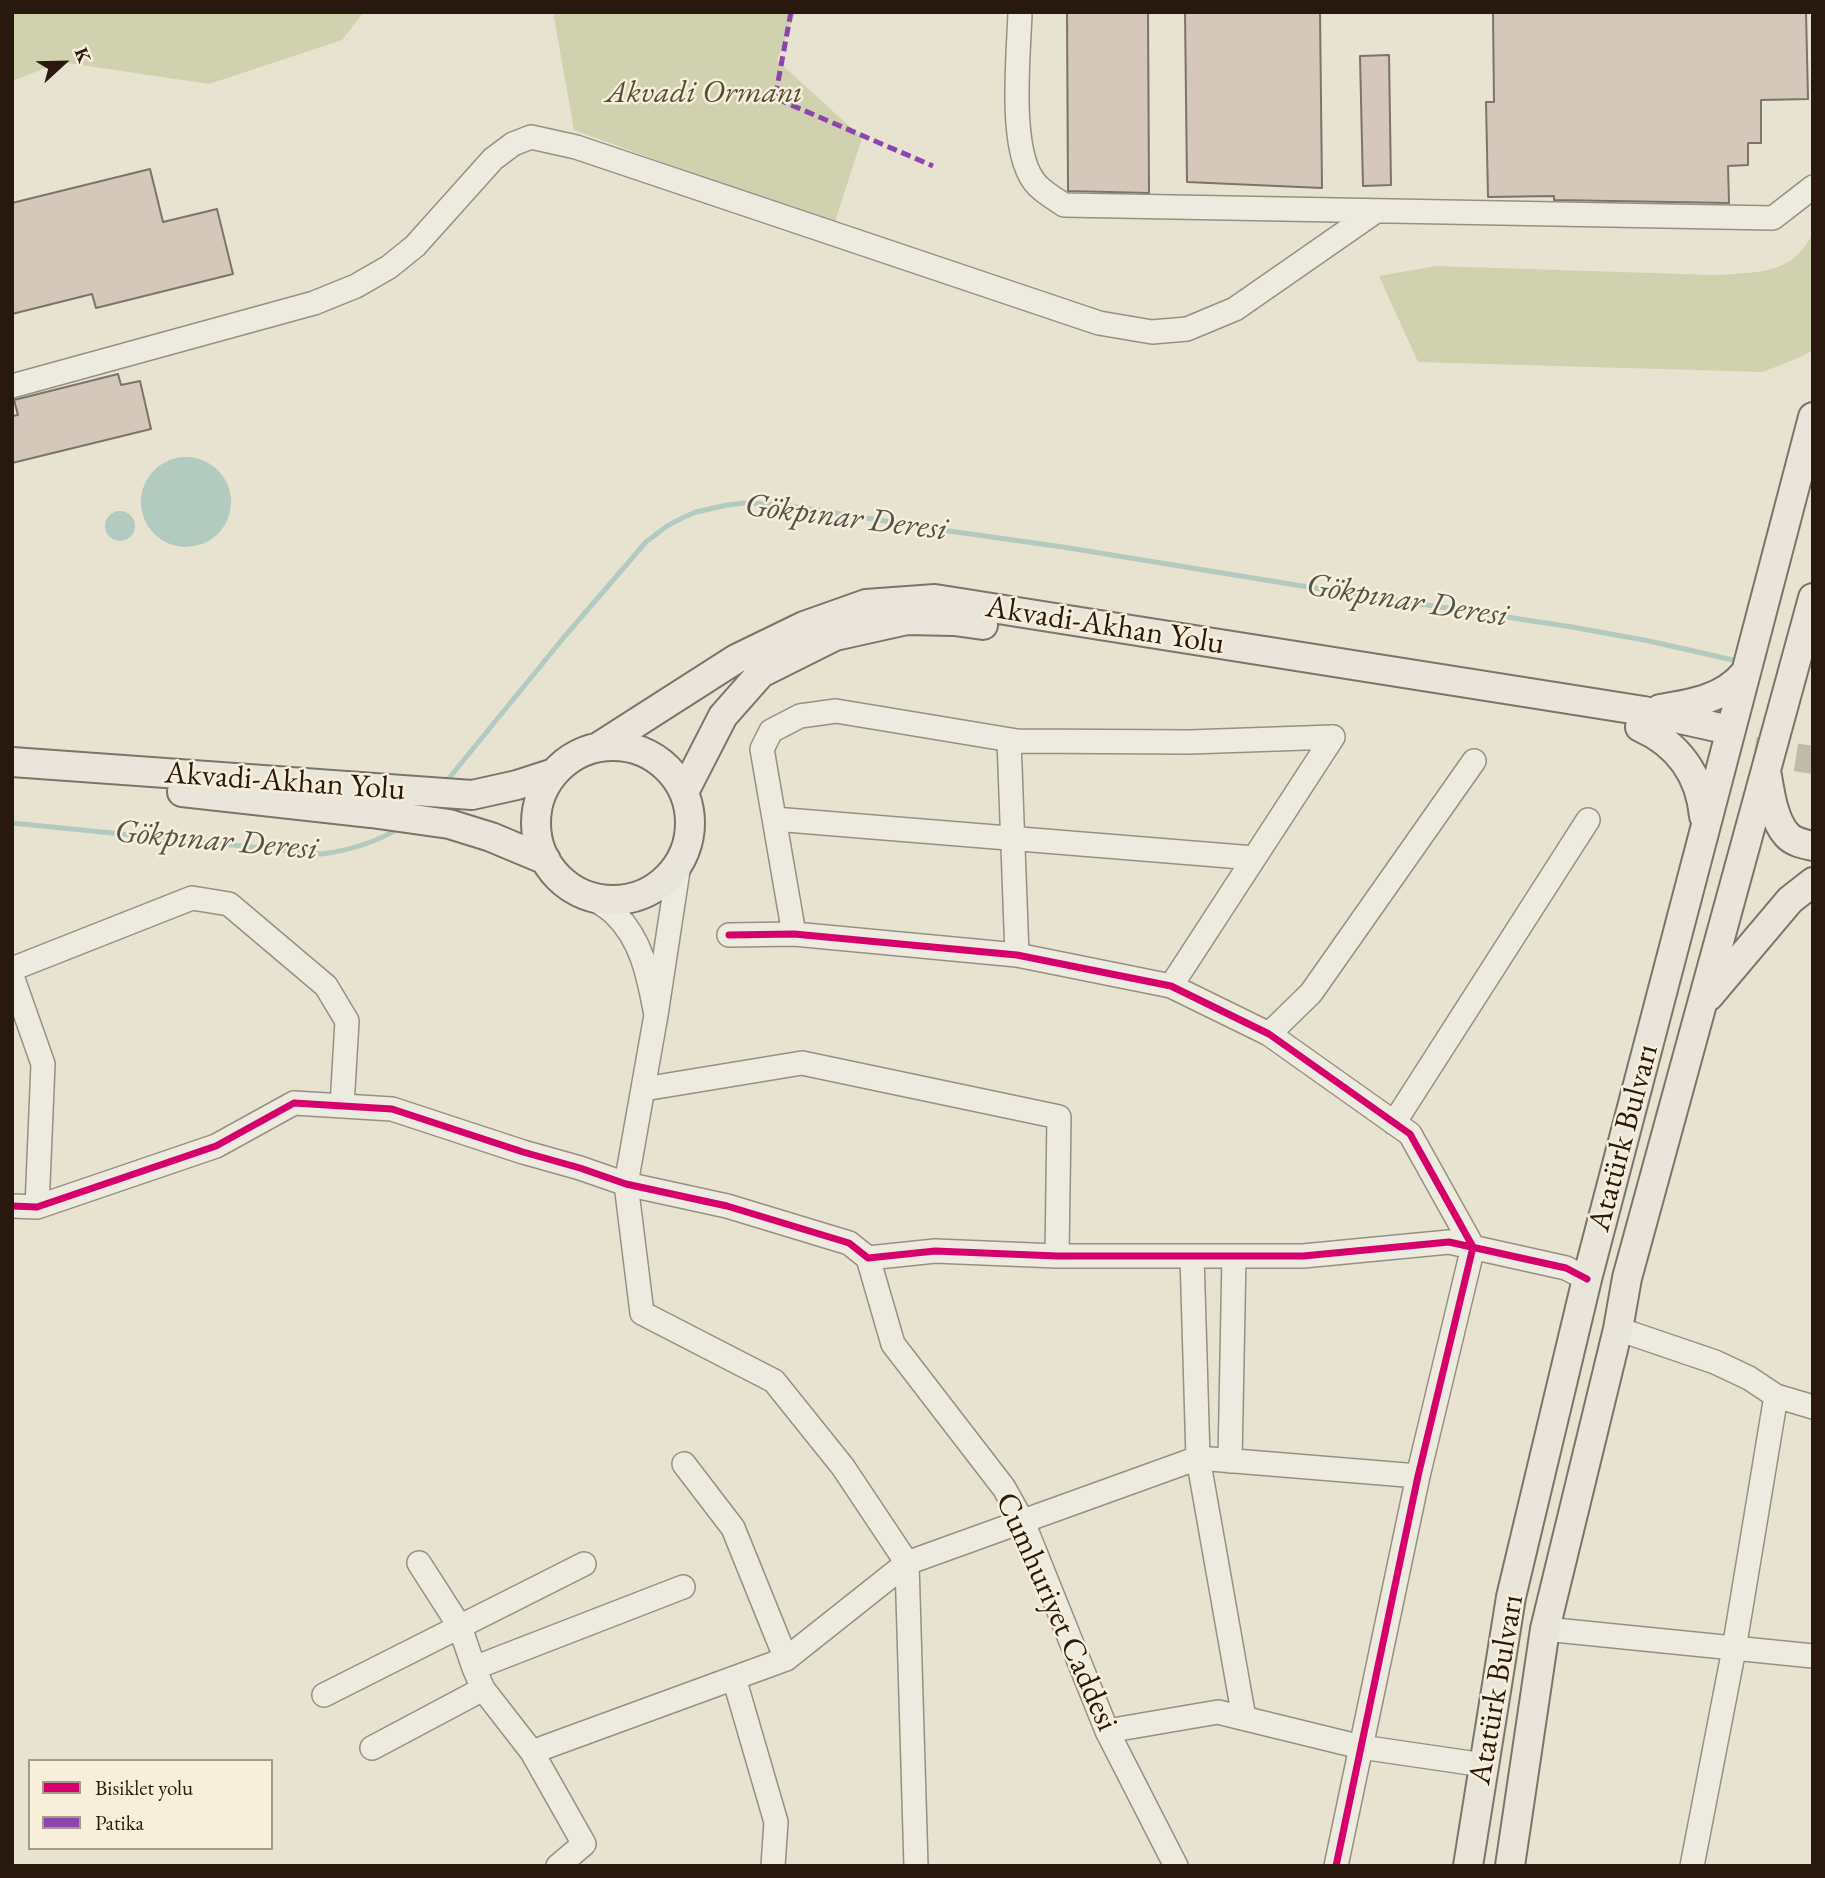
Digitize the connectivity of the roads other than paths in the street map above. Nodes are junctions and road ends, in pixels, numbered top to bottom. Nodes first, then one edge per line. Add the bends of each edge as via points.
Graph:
1 (1020, 12) edge
2 (1813, 187) edge
3 (1376, 211) junction
4 (12, 386) edge
5 (1813, 417) edge
6 (1813, 598) edge
7 (1745, 673) junction
8 (1642, 719) junction
9 (1715, 736) tunnel mouth
10 (1009, 740) junction
11 (600, 746) junction
12 (1474, 761) dead end
13 (12, 762) edge
14 (1766, 769) junction
15 (554, 773) junction
16 (12, 778) edge
17 (684, 792) junction
18 (774, 819) junction
19 (1588, 820) dead end
20 (1705, 825) junction
21 (1013, 837) junction
22 (1813, 846) edge
23 (1254, 858) junction
24 (546, 860) junction
25 (679, 864) junction
26 (1813, 882) edge
27 (593, 898) junction
28 (794, 934) junction
29 (729, 935) dead end
30 (1017, 955) junction
31 (12, 969) edge
32 (12, 976) edge
33 (1171, 986) junction
34 (1702, 1004) junction
35 (656, 1015) junction
36 (1269, 1034) junction
37 (644, 1089) junction
38 (342, 1106) junction
39 (1394, 1123) junction
40 (626, 1184) junction
41 (12, 1206) edge
42 (37, 1207) junction
43 (1473, 1247) junction
44 (1056, 1256) junction
45 (1192, 1256) junction
46 (1234, 1256) junction
47 (867, 1258) junction
48 (1587, 1279) junction
49 (1618, 1329) junction
50 (1776, 1396) junction
51 (1813, 1407) edge
52 (1198, 1458) junction
53 (1230, 1461) junction
54 (684, 1464) dead end
55 (1418, 1476) junction
56 (1023, 1522) junction
57 (419, 1563) dead end
58 (907, 1563) junction
59 (584, 1564) dead end
60 (683, 1587) dead end
61 (460, 1627) junction
62 (1545, 1629) junction
63 (1734, 1649) junction
64 (1813, 1656) edge
65 (786, 1659) junction
66 (474, 1668) junction
67 (734, 1678) junction
68 (483, 1689) junction
69 (324, 1695) dead end
70 (1244, 1718) junction
71 (1107, 1731) junction
72 (1361, 1747) junction
73 (372, 1748) dead end
74 (532, 1752) junction
75 (1484, 1765) junction
76 (558, 1866) edge
77 (773, 1866) edge
78 (916, 1866) edge
79 (1176, 1866) edge
80 (1336, 1866) edge
81 (1468, 1866) edge
82 (1510, 1866) edge
83 (1692, 1866) edge

1 - 3 street via 1017,117 1025,165 1037,185 1064,205
2 - 3 street via 1773,218
3 - 4 street via 1235,309 1187,329 1152,332 1099,323 576,148 531,137 493,159 415,246 356,286 314,303
5 - 7 main road, Atatürk Bulvarı
6 - 14 main road, Atatürk Bulvarı
7 - 8 main road via 1719,694
7 - 20 main road, Atatürk Bulvarı
8 - 9 main road
8 - 11 main road, Akvadi-Akhan Yolu via 935,599 866,604 804,626 736,659
8 - 17 main road, Akvadi-Akhan Yolu via 985,625 907,620 835,636 761,673 723,716
8 - 20 main road via 1687,762 1703,802
10 - 18 street via 836,711 800,716 771,731 762,749
10 - 21 street
10 - 23 street via 1333,737
11 - 15 main road via 575,756
11 - 17 main road via 626,747 652,756 671,772
12 - 36 street via 1311,993
13 - 15 main road, Akvadi-Akhan Yolu via 472,795
14 - 22 main road via 1770,800 1780,825 1787,835
14 - 34 main road, Atatürk Bulvarı
15 - 24 main road via 540,796 536,822
16 - 24 main road, Akvadi-Akhan Yolu via 449,824
17 - 25 main road via 690,816 688,841
18 - 21 street
18 - 28 street
19 - 39 street
20 - 48 main road, Atatürk Bulvarı
21 - 23 street
21 - 30 street
23 - 33 street
24 - 27 main road via 570,888
25 - 27 main road via 663,882 642,895
25 - 35 street
26 - 34 main road via 1790,900
27 - 35 street via 615,914 633,937 646,966
28 - 29 street
28 - 30 street
30 - 33 street
31 - 38 street via 192,898 229,904 326,986 347,1021
32 - 42 street via 43,1064
33 - 36 street
34 - 49 main road, Atatürk Bulvarı
35 - 37 street
36 - 39 street
37 - 40 street
37 - 44 street via 802,1063 1059,1117
38 - 40 street via 392,1109
38 - 42 street via 294,1103 216,1146
39 - 43 street via 1410,1134
40 - 47 street via 727,1206 849,1243
40 - 58 street via 642,1313 774,1381 843,1467
41 - 42 street
43 - 46 street via 1449,1242 1303,1256
43 - 48 street via 1566,1268
43 - 55 street
44 - 45 street
44 - 47 street via 935,1251
45 - 46 street
45 - 52 street
46 - 53 street
47 - 56 street, Cumhuriyet Caddesi via 893,1344 1004,1488
48 - 75 main road, Atatürk Bulvarı via 1511,1597
49 - 50 street via 1715,1362
49 - 62 main road, Atatürk Bulvarı
50 - 51 street
50 - 63 street
52 - 53 street
52 - 56 street
52 - 70 street
53 - 55 street
54 - 65 street via 733,1528
55 - 72 street
56 - 58 street
56 - 71 street, Cumhuriyet Caddesi
57 - 61 street
58 - 65 street
58 - 78 street
59 - 61 street
60 - 66 street
61 - 66 street
61 - 69 street
62 - 63 street
62 - 82 main road, Atatürk Bulvarı
63 - 64 street
63 - 83 street
65 - 67 street
66 - 68 street
67 - 74 street
67 - 77 street via 776,1822
68 - 73 street
68 - 74 street
70 - 71 street via 1218,1712
70 - 72 street
71 - 79 street, Cumhuriyet Caddesi
72 - 75 street
72 - 80 street
74 - 76 street via 583,1844
75 - 81 main road, Atatürk Bulvarı

